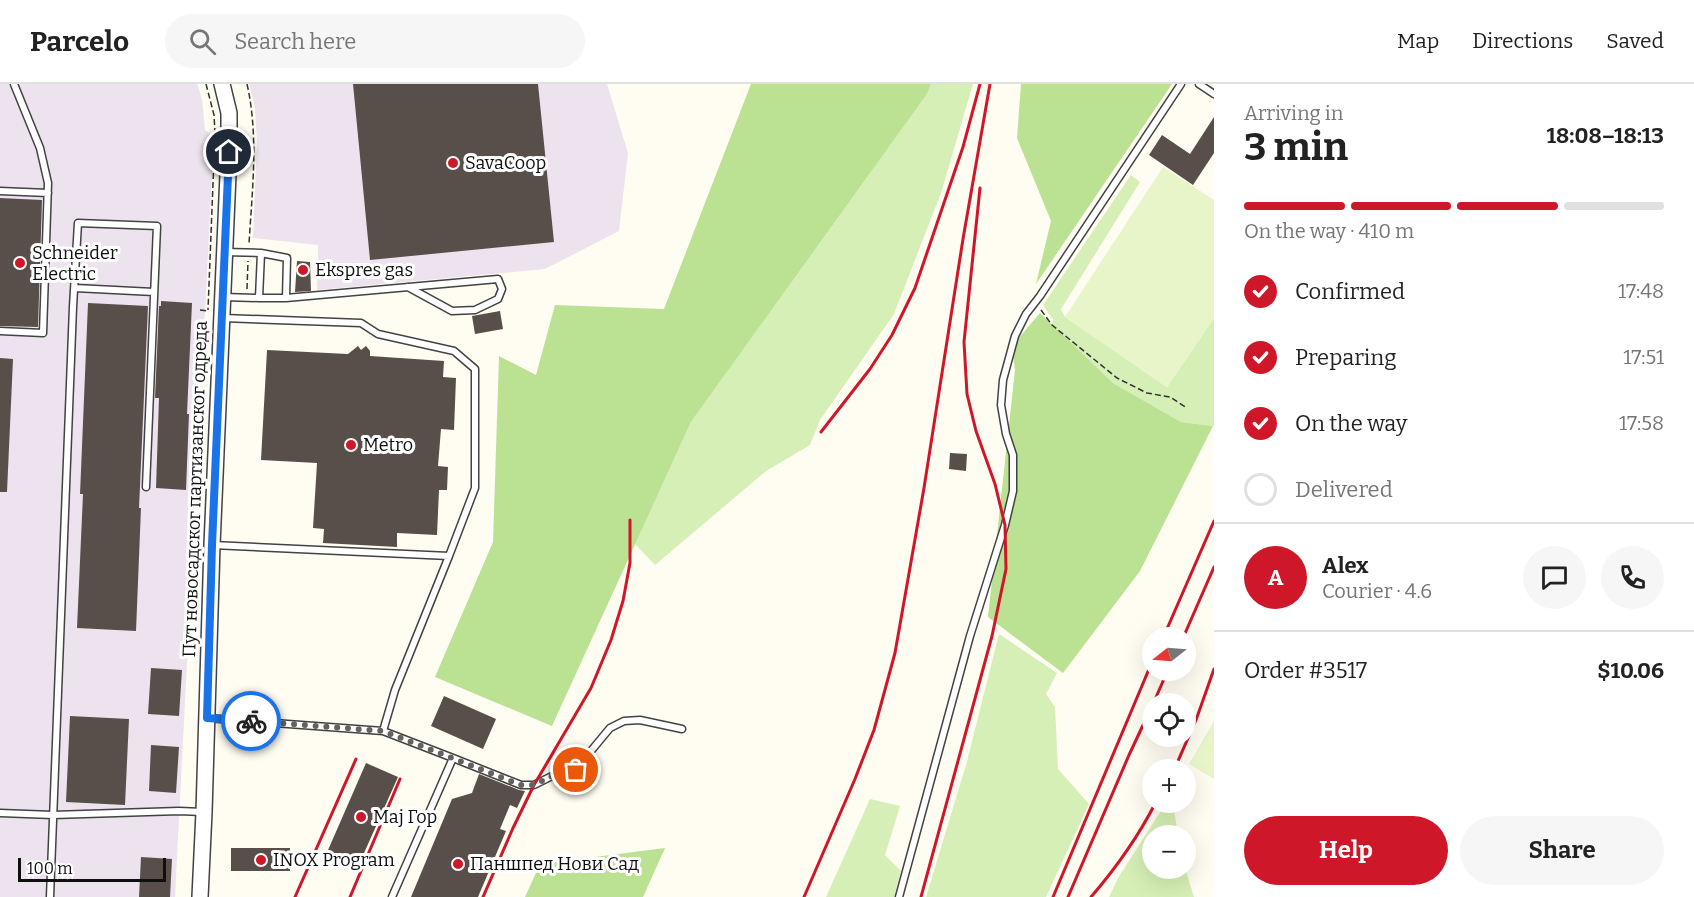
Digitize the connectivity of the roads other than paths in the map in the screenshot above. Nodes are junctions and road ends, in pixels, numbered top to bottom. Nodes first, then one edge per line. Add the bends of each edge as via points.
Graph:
1 (14, 84) edge
2 (222, 84) edge
3 (1181, 84) edge
4 (1199, 84) edge
5 (1214, 94) edge
6 (0, 191) edge
7 (48, 194) junction
8 (224, 252) junction
9 (261, 253) junction
10 (408, 287) junction
11 (75, 288) junction
12 (154, 292) junction
13 (222, 297) junction
14 (259, 298) junction
15 (286, 298) junction
16 (215, 314) junction
17 (0, 331) edge
18 (146, 487) dead end
19 (212, 545) junction
20 (449, 556) junction
21 (207, 718) junction
22 (682, 729) dead end
23 (383, 731) junction
24 (453, 758) junction
25 (204, 812) junction
26 (0, 813) edge
27 (53, 814) junction
28 (50, 897) edge
29 (200, 897) edge
30 (393, 897) edge
31 (899, 897) edge

1 - 7 lane via 40,148
2 - 8 street, Пут новосадског партизанског одреда via 229,123
3 - 31 lane via 1026,314 1016,336 1003,380 1001,405 1013,454 1012,490 1005,525 970,636
4 - 5 lane
6 - 7 lane
7 - 17 lane via 43,333
8 - 9 lane
8 - 13 street, Пут новосадског партизанског одреда
9 - 14 lane
9 - 15 lane via 287,258
10 - 10 lane via 498,279 502,289 498,300 475,310 452,311
10 - 15 lane
11 - 12 lane
11 - 12 lane via 78,223 100,223 157,226
11 - 27 lane
12 - 18 lane
13 - 14 lane
13 - 16 street, Пут новосадског партизанског одреда
14 - 15 lane
16 - 19 street, Пут новосадског партизанског одреда
16 - 20 lane via 361,323 378,334 454,351 475,369 475,488
19 - 20 lane
19 - 21 street, Пут новосадског партизанског одреда
20 - 23 lane via 395,690
21 - 23 lane
21 - 25 street, Пут новосадског партизанског одреда
22 - 24 lane via 640,720 624,721 610,728 576,770 534,785 521,785
23 - 24 lane
24 - 30 lane
25 - 27 lane
25 - 29 street, Пут новосадског партизанског одреда
26 - 27 lane
27 - 28 lane

